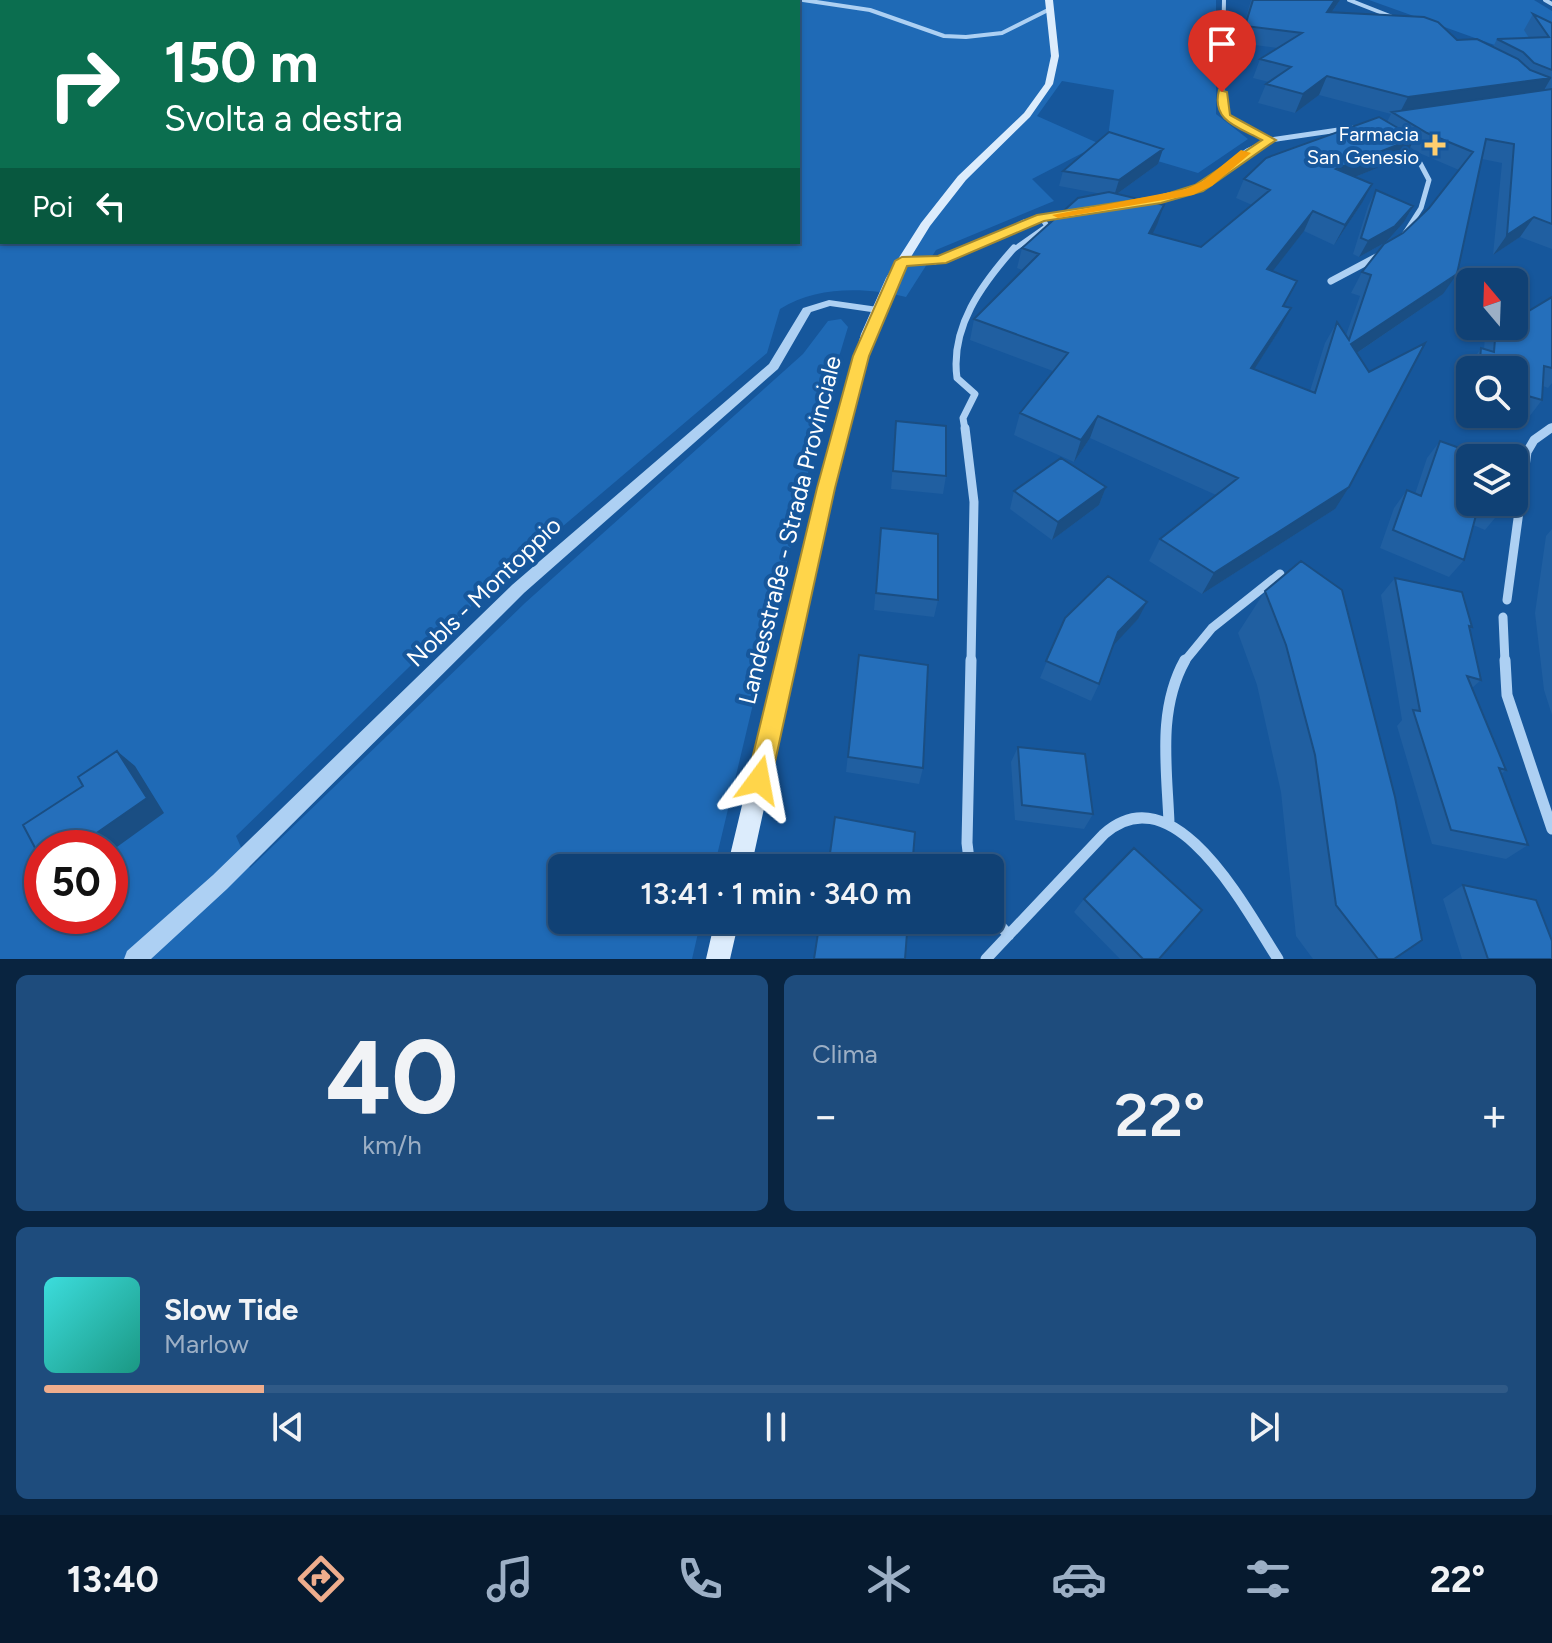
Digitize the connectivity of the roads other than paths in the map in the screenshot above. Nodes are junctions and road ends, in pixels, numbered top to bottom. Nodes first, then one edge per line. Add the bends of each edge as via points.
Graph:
1 (803, 0) edge
2 (1224, 0) edge
3 (1349, 0) edge
4 (1545, 0) edge
5 (1050, 4) edge
6 (1552, 4) edge
7 (1408, 25) edge
8 (1366, 126) edge
9 (1270, 140) junction
10 (1393, 144) edge
11 (1130, 204) edge
12 (1083, 211) edge
13 (1041, 217) junction
14 (1399, 241) edge
15 (1390, 249) edge
16 (902, 261) junction
17 (1331, 281) dead end
18 (878, 310) junction
19 (1552, 427) edge
20 (1280, 574) edge
21 (1507, 600) dead end
22 (1503, 617) dead end
23 (1169, 823) junction
24 (1552, 829) edge
25 (742, 854) edge
26 (968, 854) edge
27 (1004, 930) edge
28 (724, 934) edge
29 (1009, 935) junction
30 (135, 959) edge
31 (718, 959) edge
32 (986, 959) edge
33 (1278, 959) edge

1 - 5 street via 870,10 944,36 966,37 1002,33
2 - 9 street via 1222,110 1236,124
3 - 7 street
4 - 6 street
5 - 16 main road, Landesstraße - Strada Provinciale via 1054,72 1038,102 962,178
8 - 9 street
9 - 11 street via 1199,188
10 - 14 street via 1420,163 1429,180 1421,208
12 - 13 street
13 - 16 street via 941,260
13 - 26 street via 1047,226 1018,244 983,290 963,326 956,358 957,378 975,394 963,418 974,502
15 - 17 street
16 - 18 main road, Landesstraße - Strada Provinciale
18 - 25 main road, Landesstraße - Strada Provinciale via 826,488
18 - 30 street, Nobls - Montoppio via 829,303 807,310 774,366 518,589
19 - 21 street via 1527,452
20 - 23 street via 1203,638 1173,683 1167,720
22 - 24 street via 1507,695
23 - 29 street via 1138,815 1121,820
23 - 33 street via 1202,852
27 - 29 street
28 - 31 main road
29 - 32 street

